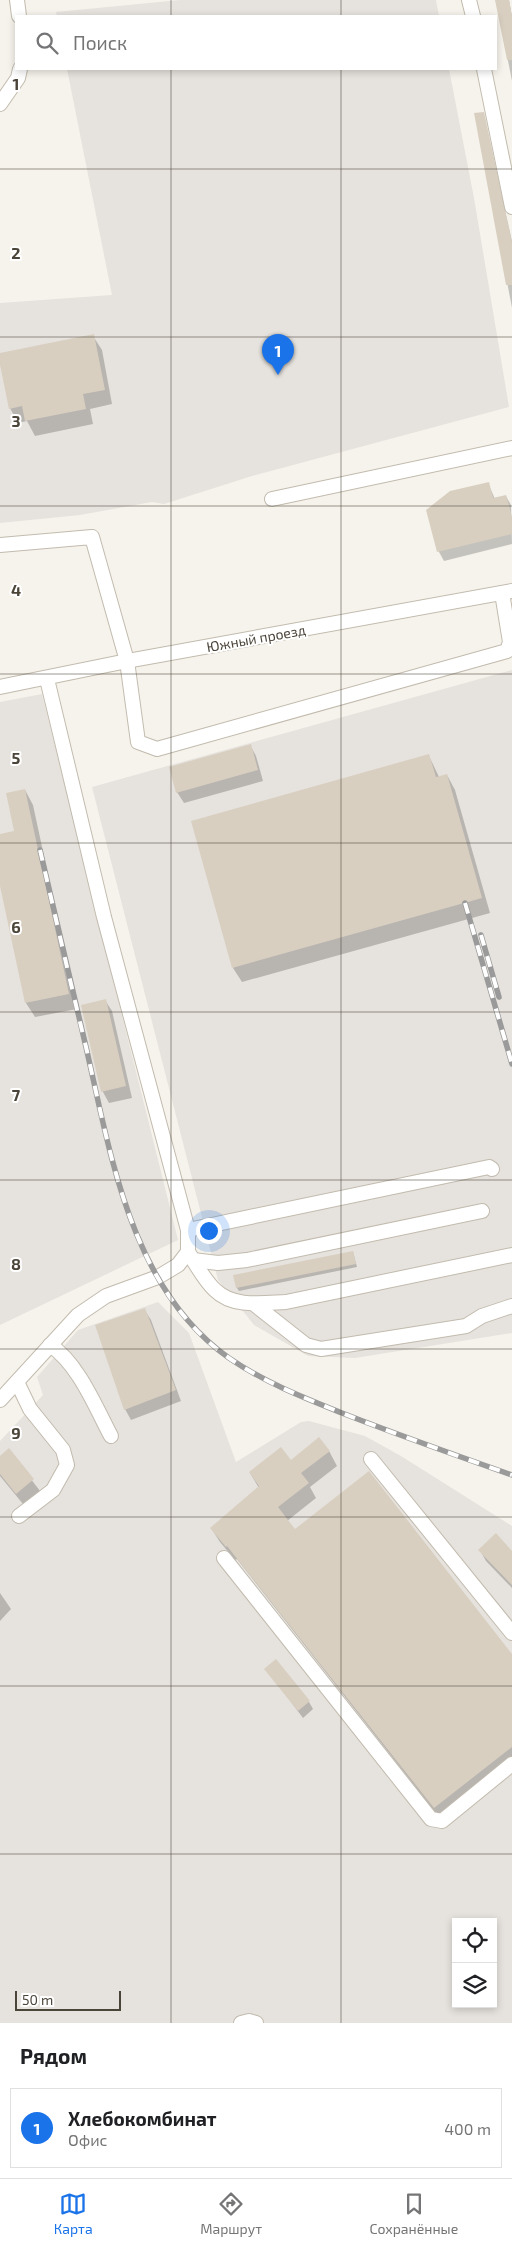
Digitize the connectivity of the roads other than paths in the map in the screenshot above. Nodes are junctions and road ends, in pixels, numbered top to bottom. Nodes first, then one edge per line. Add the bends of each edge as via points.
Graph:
1 (17, 0) edge
2 (469, 0) edge
3 (19, 15) edge
4 (472, 15) edge
5 (20, 70) edge
6 (484, 70) edge
7 (0, 104) edge
8 (512, 207) edge
9 (512, 448) edge
10 (272, 499) dead end
11 (0, 545) edge
12 (507, 592) edge
13 (127, 661) junction
14 (47, 679) junction
15 (0, 687) edge
16 (492, 1169) dead end
17 (482, 1211) dead end
18 (188, 1230) junction
19 (512, 1255) edge
20 (190, 1256) junction
21 (254, 1304) junction
22 (512, 1306) edge
23 (50, 1345) junction
24 (17, 1382) junction
25 (0, 1400) edge
26 (111, 1436) dead end
27 (372, 1459) dead end
28 (19, 1516) dead end
29 (224, 1558) dead end
30 (512, 1633) edge
31 (512, 1764) edge
32 (240, 2023) edge
33 (256, 2023) edge

1 - 3 street
2 - 4 street
5 - 7 street
6 - 8 street
9 - 10 street
11 - 13 street via 92,538
12 - 13 street, Южный проезд
12 - 13 street via 510,642 507,651 157,749 138,742
13 - 14 street, Южный проезд
14 - 15 street, Южный проезд
14 - 18 street via 109,936
16 - 18 street via 488,1167
17 - 20 street via 247,1260 218,1262
18 - 20 street
19 - 21 street via 286,1302
20 - 21 street via 215,1290 231,1300
20 - 23 street via 158,1278 106,1296 78,1315
21 - 22 street via 306,1345 322,1349 466,1326 482,1316
23 - 24 street
23 - 26 street via 60,1351 84,1386
24 - 25 street
24 - 28 street via 30,1409 62,1450 67,1465 52,1490
27 - 30 street
29 - 31 street via 431,1819 442,1821
32 - 33 street via 249,2020

